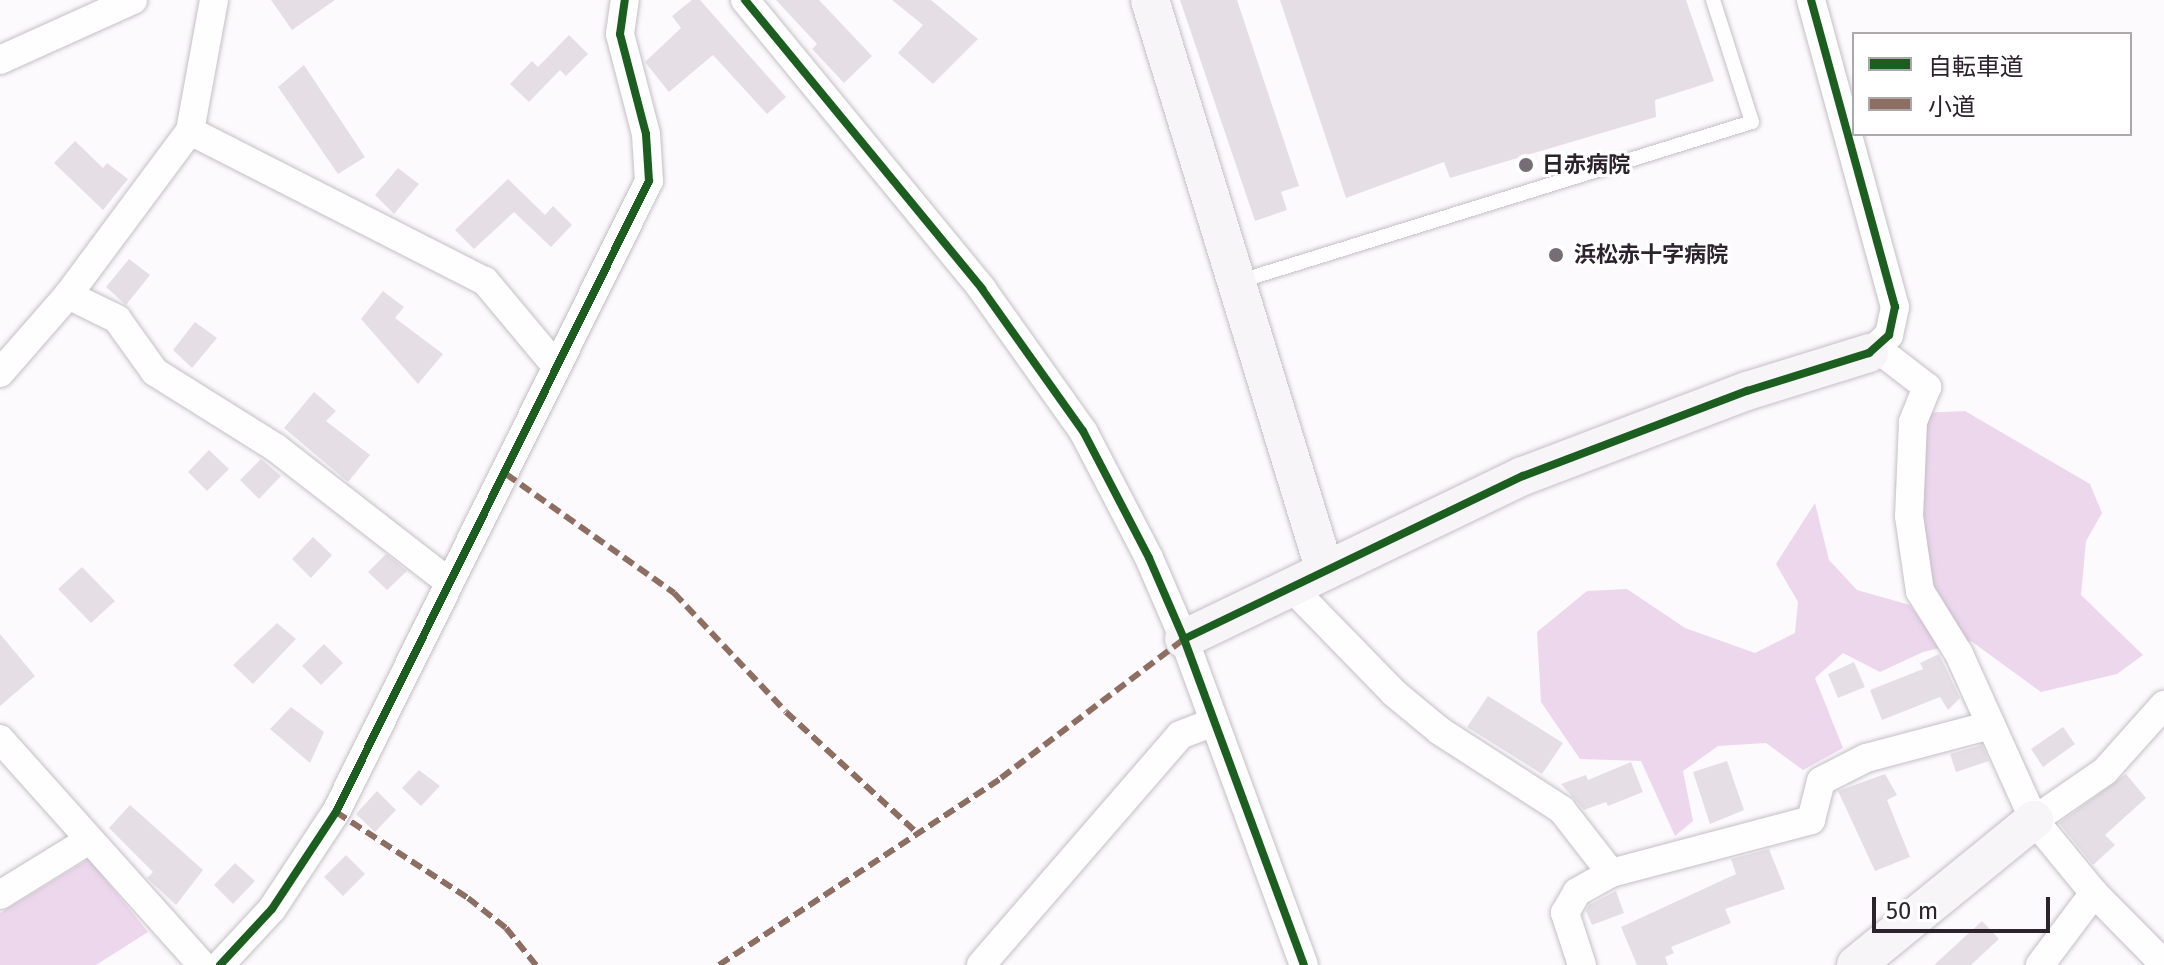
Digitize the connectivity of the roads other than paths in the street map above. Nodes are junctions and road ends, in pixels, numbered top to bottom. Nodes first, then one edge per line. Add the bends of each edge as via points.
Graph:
1 (133, 0) edge
2 (214, 0) edge
3 (625, 0) edge
4 (745, 0) edge
5 (1150, 0) edge
6 (1713, 0) edge
7 (1811, 0) edge
8 (0, 60) edge
9 (190, 131) junction
10 (1236, 282) junction
11 (68, 295) junction
12 (1872, 350) junction
13 (556, 366) junction
14 (0, 373) edge
15 (1325, 571) junction
16 (449, 582) junction
17 (1291, 587) junction
18 (1184, 639) junction
19 (2164, 705) edge
20 (1214, 722) junction
21 (1991, 725) junction
22 (0, 739) edge
23 (2034, 820) junction
24 (89, 840) junction
25 (1611, 873) junction
26 (2094, 893) junction
27 (0, 895) edge
28 (2164, 964) edge
29 (202, 965) edge
30 (220, 965) edge
31 (981, 965) edge
32 (1304, 965) edge
33 (1582, 965) edge
34 (1856, 965) edge
35 (2040, 965) edge

1 - 8 street
2 - 9 street
3 - 13 street via 620,34 646,134 649,181
4 - 18 street via 1035,359 1083,431
5 - 10 street
6 - 10 lane via 1752,122
7 - 12 street via 1895,307 1889,335
9 - 11 street
9 - 13 street via 485,281
10 - 15 street
11 - 14 street
11 - 16 street via 117,319 155,372 276,448
12 - 15 street via 1523,476
12 - 21 street via 1927,387 1913,422 1909,516 1920,591 1959,654
13 - 16 street
15 - 17 street
16 - 30 street via 336,812 272,909
17 - 18 street
17 - 25 street via 1394,693 1440,731 1562,810
18 - 20 street
19 - 23 street via 2105,771
20 - 31 street via 1180,735
20 - 32 street
21 - 23 street
21 - 25 street via 1866,758 1821,781 1811,820
22 - 24 street
23 - 26 street
23 - 34 street
24 - 27 street
24 - 29 street
25 - 33 street via 1577,892 1565,913
26 - 28 street
26 - 35 street

